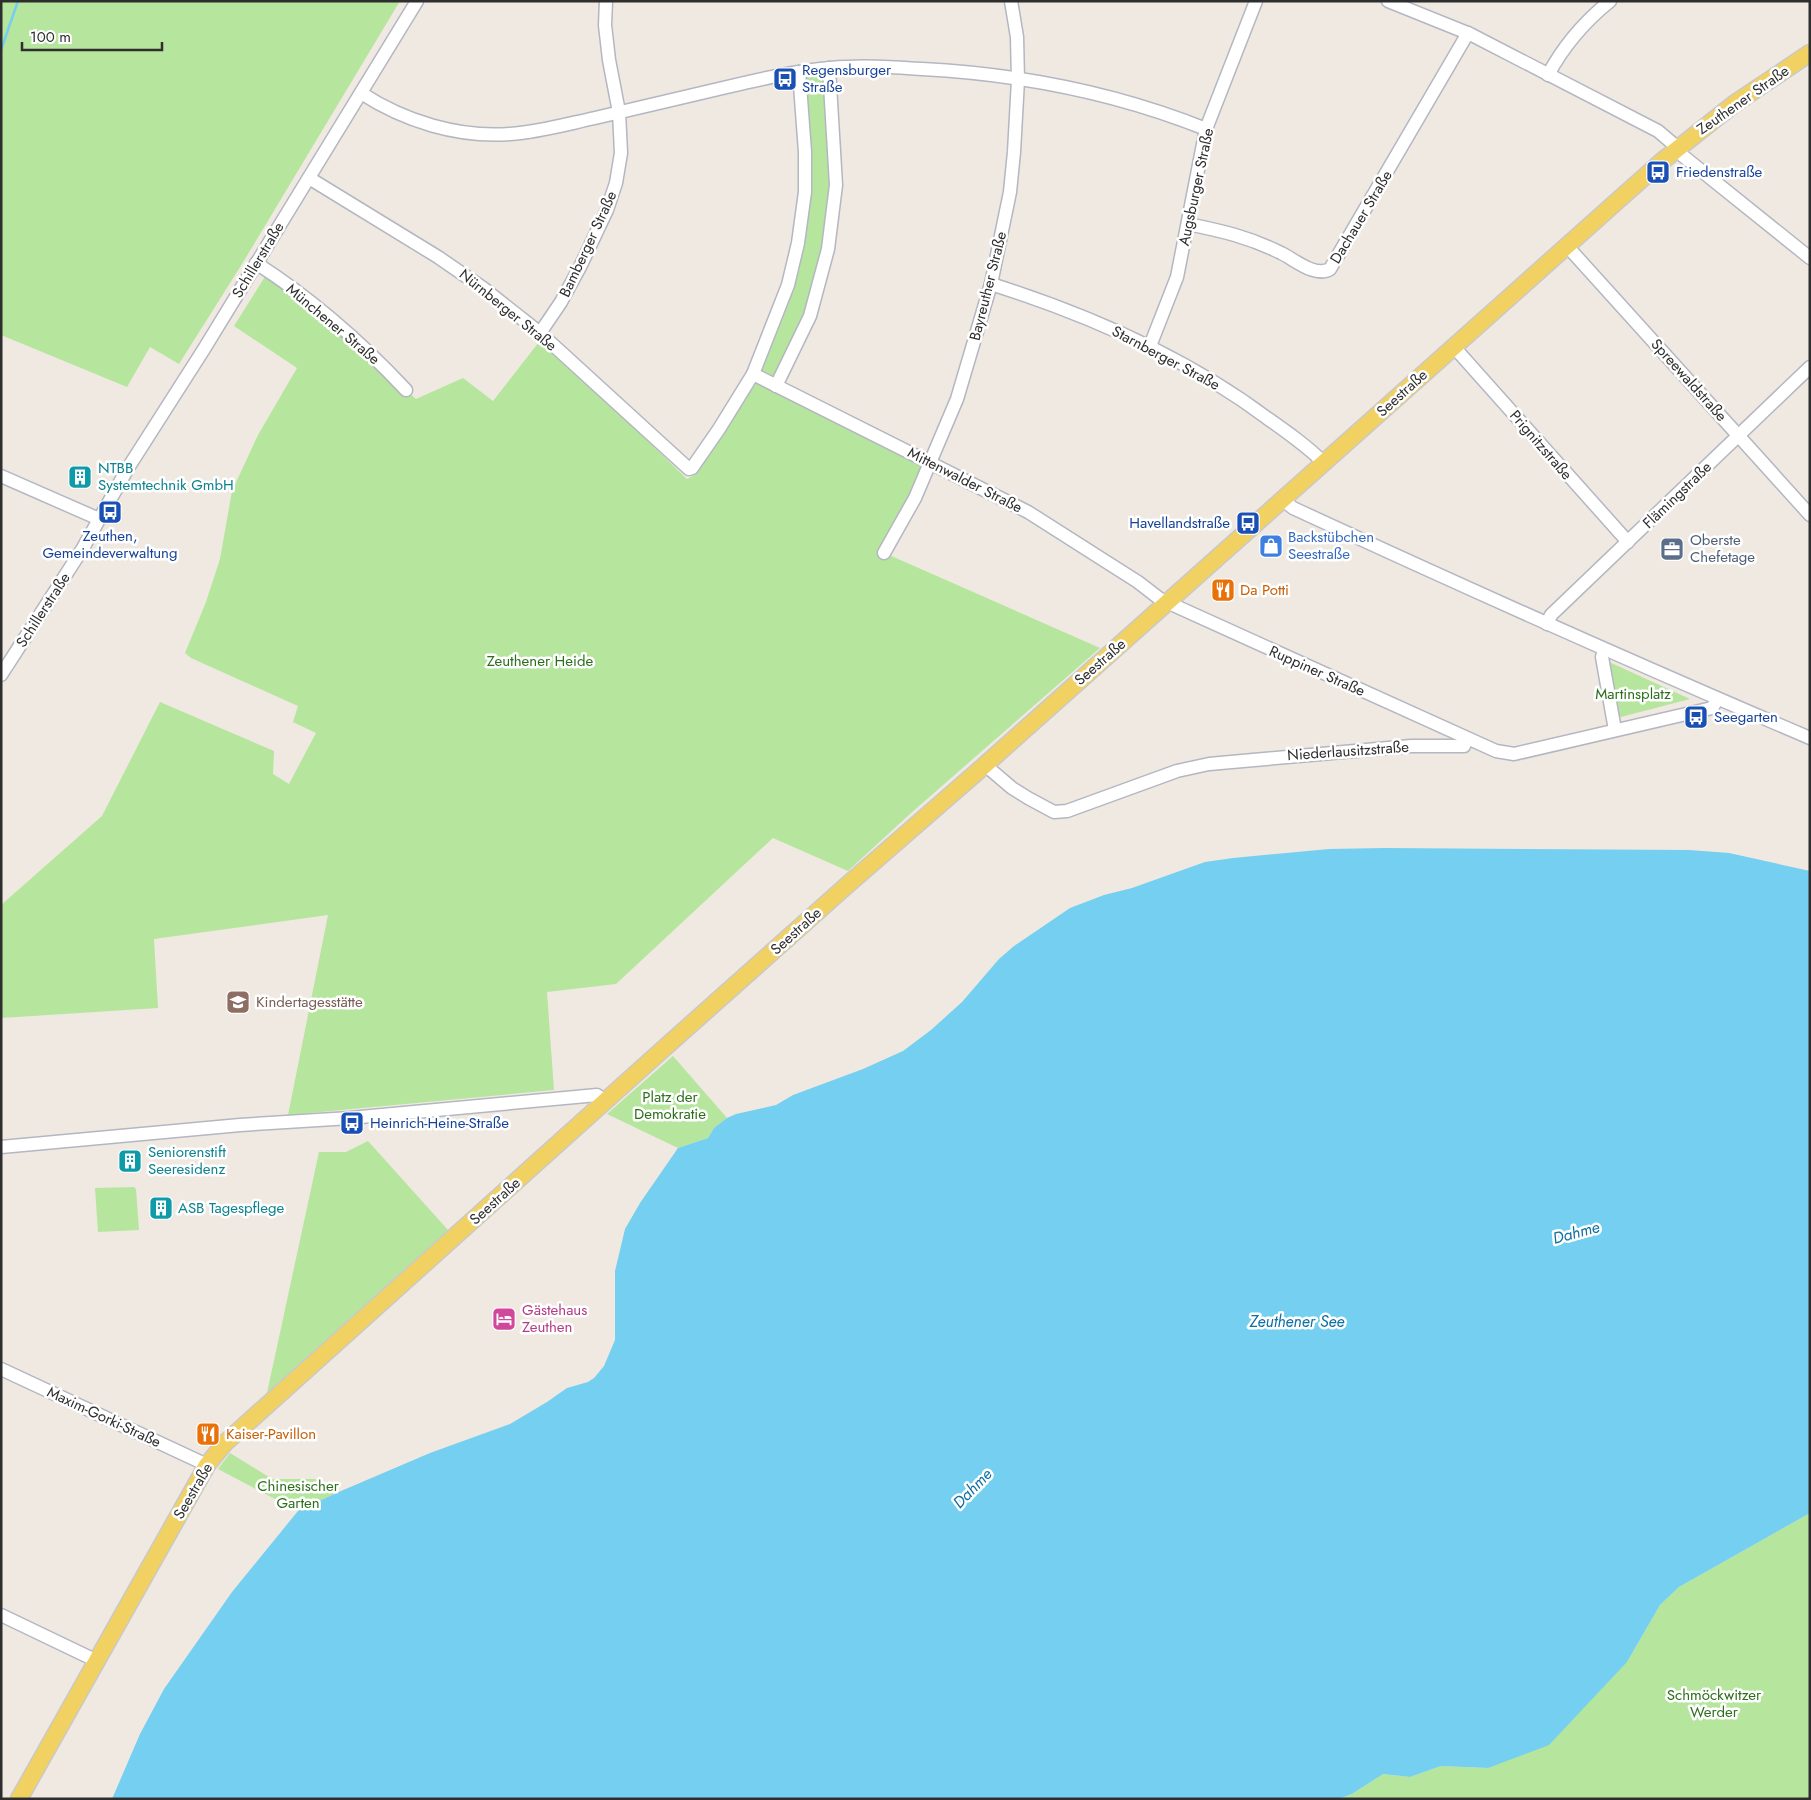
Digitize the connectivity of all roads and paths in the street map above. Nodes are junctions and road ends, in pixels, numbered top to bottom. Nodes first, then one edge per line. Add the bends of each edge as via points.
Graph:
1 (417, 1) edge
2 (606, 1) edge
3 (1011, 1) edge
4 (1256, 1) edge
5 (1388, 1) edge
6 (1610, 1) edge
7 (1415, 6) edge
8 (1468, 33) junction
9 (1810, 53) edge
10 (829, 68) junction
11 (799, 72) junction
12 (1548, 75) junction
13 (1018, 80) junction
14 (361, 93) junction
15 (619, 112) junction
16 (1206, 129) junction
17 (1678, 148) junction
18 (309, 178) junction
19 (1188, 224) junction
20 (1567, 246) junction
21 (1810, 258) edge
22 (256, 263) junction
23 (991, 284) junction
24 (540, 333) junction
25 (1150, 346) junction
26 (1454, 347) junction
27 (1810, 367) edge
28 (753, 374) junction
29 (776, 386) junction
30 (406, 390) dead end
31 (1739, 435) junction
32 (930, 463) junction
33 (1324, 463) junction
34 (1, 476) edge
35 (1283, 500) junction
36 (1810, 515) edge
37 (99, 519) junction
38 (1628, 542) junction
39 (884, 553) dead end
40 (1167, 602) junction
41 (1547, 624) junction
42 (1604, 650) junction
43 (1, 675) edge
44 (1717, 700) junction
45 (1615, 730) junction
46 (1810, 738) edge
47 (1467, 739) junction
48 (985, 765) junction
49 (605, 1101) junction
50 (1, 1147) edge
51 (1, 1369) edge
52 (207, 1466) junction
53 (1, 1615) edge
54 (97, 1662) junction
55 (19, 1799) edge

1 - 14 street, Schillerstraße
2 - 15 street, Bamberger Straße via 609,60
3 - 13 street, Bayreuther Straße via 1017,37
4 - 16 street, Augsburger Straße
5 - 7 street
6 - 12 street via 1574,34
7 - 8 street
8 - 12 street
8 - 19 street, Dachauer Straße via 1330,269 1314,270 1239,235
9 - 17 main road, Zeuthener Straße via 1738,100
10 - 11 street
10 - 13 street via 953,70
10 - 29 street via 836,185 828,249 810,316
11 - 15 street
11 - 28 street via 805,152 805,192 799,236 788,285
12 - 17 street via 1658,131
13 - 16 street via 1079,90 1134,104
13 - 23 street, Bayreuther Straße via 1010,192
14 - 15 street via 397,113 440,128 494,134 530,132
14 - 18 street, Schillerstraße
15 - 24 street, Bamberger Straße via 621,153 607,210 564,296
16 - 19 street, Augsburger Straße
17 - 20 main road, Seestraße
17 - 21 street via 1683,156
18 - 22 street, Schillerstraße
18 - 24 street, Nürnberger Straße via 438,257
19 - 25 street, Augsburger Straße via 1177,277
20 - 26 main road, Seestraße
20 - 31 street, Spreewaldstraße
22 - 30 street, Münchener Straße via 318,307
22 - 37 street, Schillerstraße
23 - 25 street, Starnberger Straße via 1063,308
23 - 32 street, Bayreuther Straße via 960,392
24 - 28 street, Nürnberger Straße via 688,469 692,468 719,429
25 - 33 street, Starnberger Straße via 1245,402
26 - 33 main road, Seestraße
26 - 38 street, Prignitzstraße
27 - 31 street, Flämingstraße
28 - 29 street, Mittenwalder Straße
29 - 32 street, Mittenwalder Straße
31 - 36 street, Spreewaldstraße
31 - 38 street, Flämingstraße
32 - 39 street, Bayreuther Straße via 914,500
32 - 40 street, Mittenwalder Straße via 1028,512
33 - 35 main road, Seestraße
34 - 37 street
35 - 40 main road, Seestraße
35 - 41 street via 1293,508
37 - 43 street, Schillerstraße
38 - 41 street, Flämingstraße via 1551,615
40 - 47 street, Ruppiner Straße
40 - 48 main road, Seestraße
41 - 42 street
42 - 44 street
42 - 45 street via 1602,657
44 - 45 street via 1712,708
44 - 46 street
45 - 47 street via 1514,754 1496,751
47 - 48 street, Niederlausitzstraße via 1464,746 1411,746 1206,764 1177,771 1067,811 1054,812 1012,788
48 - 49 main road, Seestraße
49 - 50 street via 598,1095
49 - 52 main road, Seestraße via 231,1437
51 - 52 street, Maxim-Gorki-Straße
52 - 54 main road, Seestraße
53 - 54 street
54 - 55 main road, Seestraße

